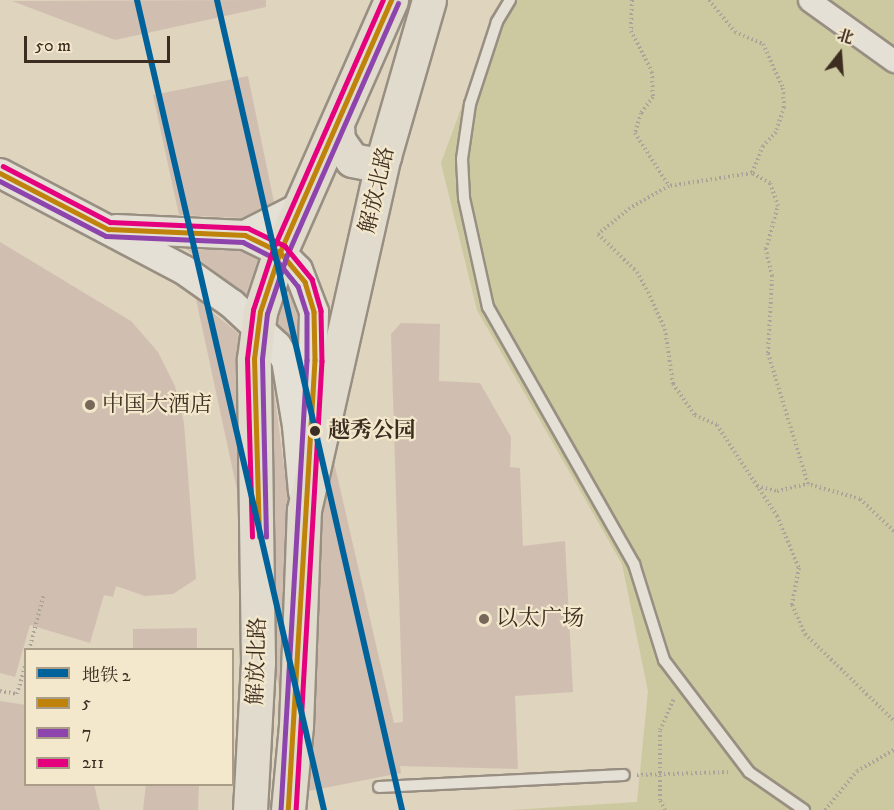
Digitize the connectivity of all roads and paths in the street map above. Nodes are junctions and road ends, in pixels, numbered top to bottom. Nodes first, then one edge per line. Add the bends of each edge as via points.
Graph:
1 (391, 0) edge
2 (429, 0) edge
3 (510, 0) edge
4 (632, 0) edge
5 (709, 0) edge
6 (809, 0) edge
7 (894, 61) edge
8 (337, 126) junction
9 (384, 156) junction
10 (0, 173) edge
11 (752, 173) junction
12 (669, 186) junction
13 (300, 207) junction
14 (108, 229) junction
15 (245, 235) junction
16 (280, 252) junction
17 (258, 327) junction
18 (270, 360) junction
19 (808, 483) junction
20 (757, 486) junction
21 (304, 510) junction
22 (894, 531) edge
23 (44, 594) dead end
24 (30, 648) edge
25 (24, 670) edge
26 (681, 682) junction
27 (0, 691) edge
28 (894, 721) edge
29 (894, 750) edge
30 (749, 772) junction
31 (660, 774) junction
32 (624, 775) joint
33 (379, 787) dead end
34 (249, 810) edge
35 (288, 810) edge
36 (664, 810) edge
37 (804, 810) edge
38 (825, 810) edge

1 - 8 main road, 解放北路
2 - 9 main road, 解放北路
3 - 26 lane via 497,22 470,104 462,159 464,198 488,307 634,564 664,660
4 - 12 path via 631,31 652,72 653,97 635,133
5 - 11 path via 735,32 763,44 783,88 784,107 776,132 763,146
6 - 7 street
8 - 9 main road via 338,140 352,160 373,164
8 - 13 main road, 解放北路
9 - 21 main road, 解放北路
10 - 14 main road
11 - 12 path
11 - 19 path via 770,183 778,206 766,249 772,276 768,353
12 - 20 path via 630,208 598,234 637,272 646,288 665,328 673,384 695,415 717,425
13 - 15 main road
13 - 16 main road, 解放北路
14 - 15 main road
14 - 17 main road via 184,270
15 - 16 main road
16 - 17 main road, 解放北路 via 268,280
16 - 21 main road via 305,282 314,312 314,400
17 - 18 main road, 解放北路
18 - 21 main road via 297,426
18 - 34 main road, 解放北路
19 - 20 path via 777,491
19 - 22 path via 860,499
20 - 28 path via 777,516 799,568 792,605 804,634
21 - 35 main road, 解放北路 via 296,726
23 - 24 path
25 - 27 path via 17,694
26 - 30 lane
26 - 31 path via 660,730
29 - 38 path via 857,771
30 - 31 path
30 - 37 lane
31 - 32 path
31 - 36 path
32 - 33 lane

